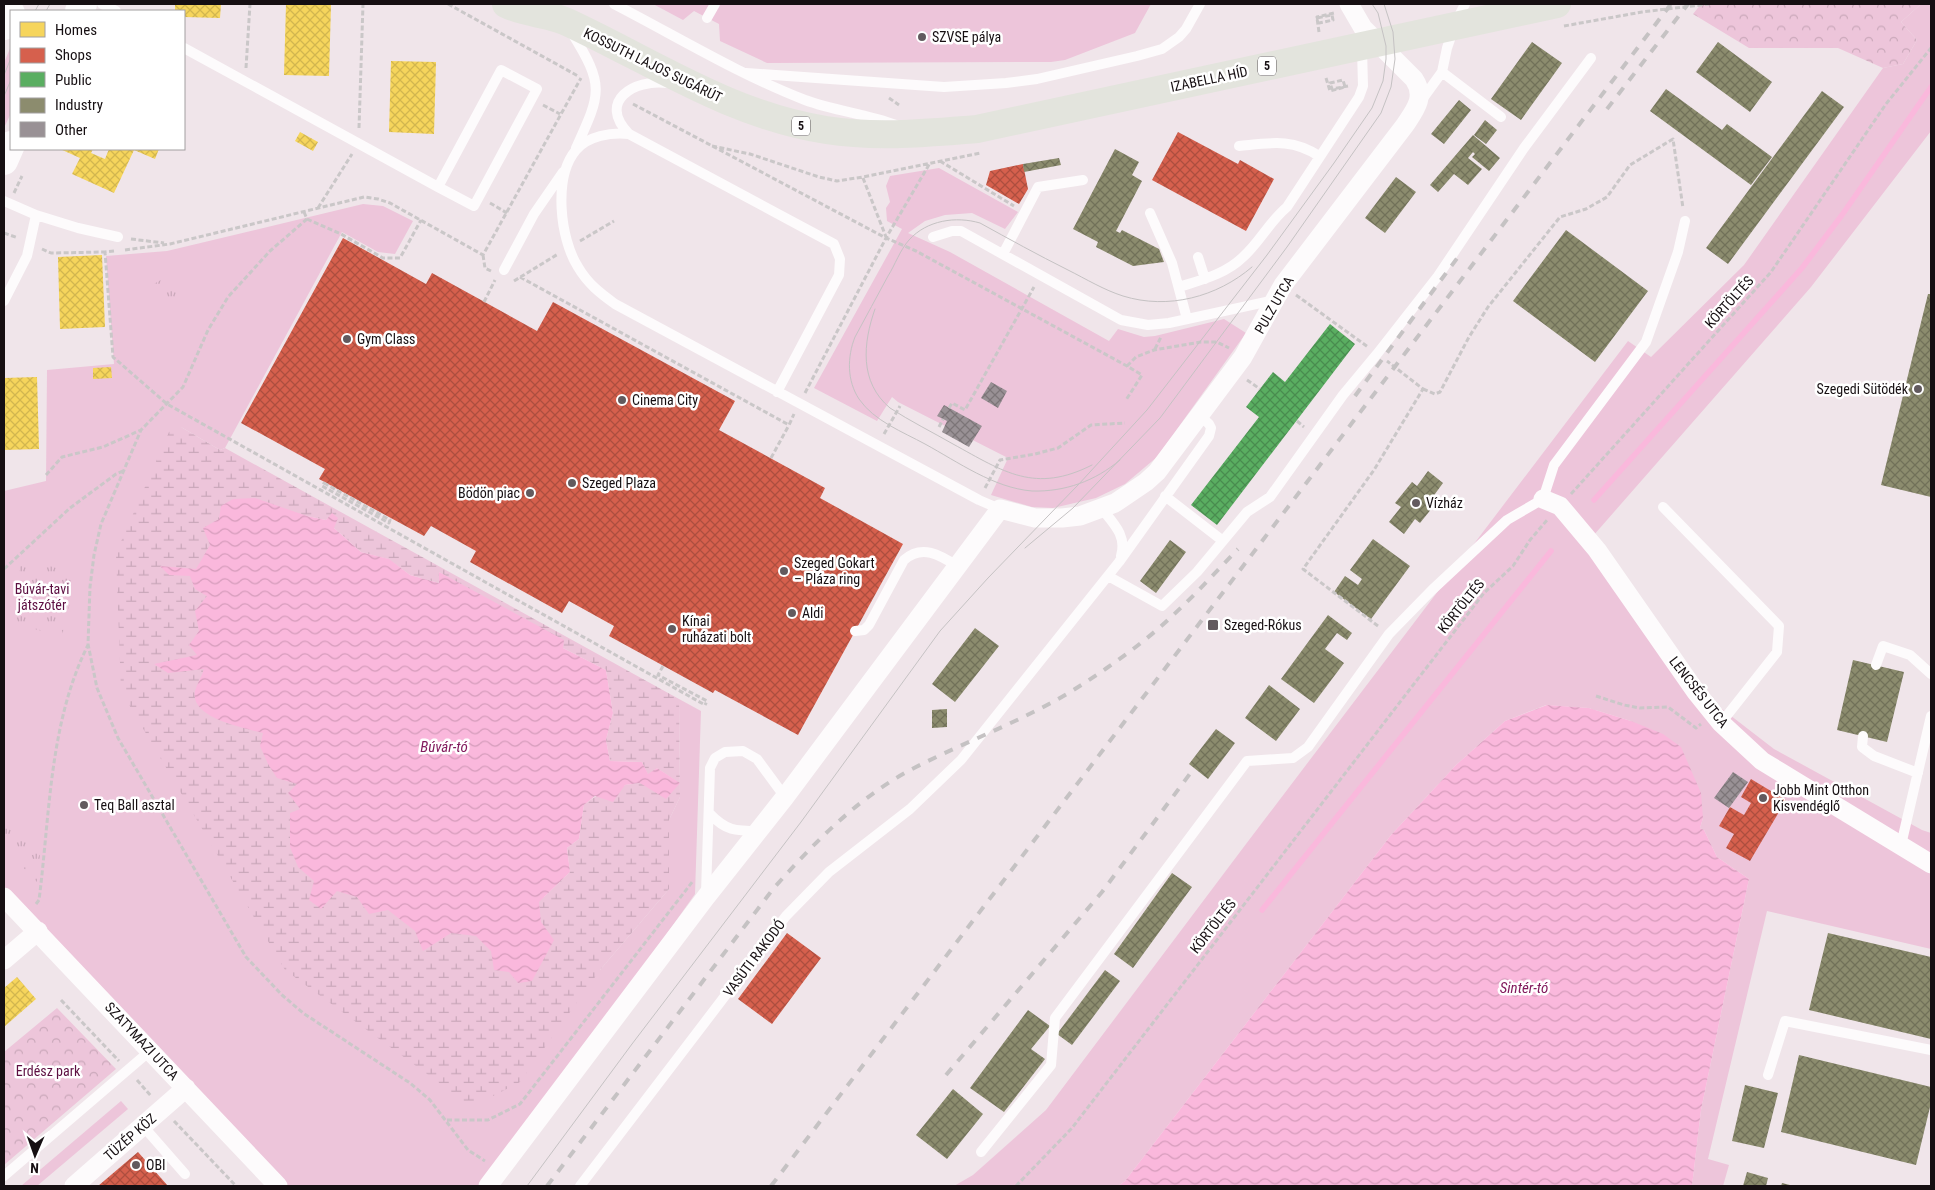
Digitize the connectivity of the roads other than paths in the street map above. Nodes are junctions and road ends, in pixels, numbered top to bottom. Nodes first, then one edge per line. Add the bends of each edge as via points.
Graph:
1 (102, 4) edge
2 (506, 4) edge
3 (614, 4) edge
4 (715, 4) edge
5 (1200, 4) edge
6 (1349, 4) edge
7 (1465, 4) edge
8 (1557, 4) edge
9 (114, 10) edge
10 (557, 12) edge
11 (707, 18) dead end
12 (1363, 28) junction
13 (185, 49) edge
14 (1591, 58) dead end
15 (1442, 72) junction
16 (746, 73) junction
17 (688, 85) junction
18 (1418, 106) junction
19 (1501, 117) dead end
20 (628, 134) junction
21 (921, 134) junction
22 (982, 141) joint
23 (1239, 146) dead end
24 (11, 150) edge
25 (575, 150) junction
26 (1320, 156) junction
27 (13, 167) edge
28 (567, 167) junction
29 (1083, 180) dead end
30 (438, 187) junction
31 (7, 202) edge
32 (1150, 213) dead end
33 (36, 215) junction
34 (1685, 221) road end
35 (118, 237) road end
36 (933, 237) dead end
37 (1002, 254) junction
38 (1198, 257) dead end
39 (500, 272) road end
40 (1205, 279) junction
41 (1179, 287) junction
42 (1279, 293) junction
43 (4, 301) edge
44 (1187, 319) junction
45 (777, 392) junction
46 (1199, 415) junction
47 (1165, 496) junction
48 (1543, 499) junction
49 (1663, 506) dead end
50 (1000, 509) junction
51 (1102, 509) junction
52 (1223, 541) junction
53 (1119, 562) junction
54 (957, 566) junction
55 (1108, 576) junction
56 (855, 631) dead end
57 (1876, 666) dead end
58 (1931, 674) edge
59 (1931, 716) edge
60 (1717, 719) junction
61 (1863, 736) dead end
62 (1918, 773) junction
63 (785, 797) junction
64 (709, 813) junction
65 (758, 831) junction
66 (1901, 846) junction
67 (1931, 864) edge
68 (4, 897) edge
69 (706, 897) junction
70 (32, 925) junction
71 (4, 960) edge
72 (151, 1050) junction
73 (1931, 1050) edge
74 (1768, 1075) dead end
75 (186, 1088) junction
76 (143, 1126) junction
77 (981, 1152) dead end
78 (185, 1174) dead end
79 (4, 1176) edge
80 (74, 1186) edge
81 (278, 1186) edge
82 (488, 1186) edge
83 (580, 1186) edge

1 - 9 lane
2 - 10 main road, KOSSUTH LAJOS SUGÁRÚT / 5 via 514,8
3 - 16 lane
4 - 11 lane
5 - 16 lane via 1186,29 1162,49 1037,79 944,87
6 - 12 street
7 - 15 lane via 1447,48
8 - 22 main road, IZABELLA HÍD / 5
10 - 17 main road, KOSSUTH LAJOS SUGÁRÚT / 5
10 - 25 lane via 587,57 597,86 591,115
12 - 18 street via 1417,84 1420,94
12 - 26 lane via 1363,86 1359,98
13 - 30 lane
14 - 52 lane via 1524,148 1438,276 1343,395 1270,497 1247,512
15 - 18 lane
15 - 19 lane
16 - 21 lane via 805,100 838,111 880,119
17 - 20 lane via 645,82 626,92 620,98 616,113
17 - 21 main road, KOSSUTH LAJOS SUGÁRÚT / 5 via 749,110 802,126 886,136
18 - 42 street, PULZ UTCA
20 - 25 lane via 601,136
20 - 45 lane via 834,244 840,259 839,275
21 - 22 main road, KOSSUTH LAJOS SUGÁRÚT / 5
23 - 26 lane via 1282,142 1306,147
24 - 27 main road
25 - 28 lane
26 - 40 lane via 1287,207 1273,219 1242,259
28 - 39 lane via 534,214
28 - 45 lane via 561,208 563,227 568,248 590,285 616,304
29 - 37 lane via 1038,187
30 - 30 lane via 474,206 537,89 501,70
31 - 33 lane
32 - 41 lane
33 - 35 lane
33 - 43 lane via 27,256
34 - 48 lane via 1678,252 1646,342 1554,465
36 - 37 lane via 952,230 961,232
37 - 44 lane via 1121,320 1148,325
38 - 40 lane
40 - 41 lane
41 - 44 lane
42 - 44 lane
42 - 46 street, PULZ UTCA via 1243,357
45 - 50 lane
46 - 47 lane, VASÚTI RAKODÓ via 1209,424 1210,433
46 - 51 street, PULZ UTCA via 1157,472 1131,494
47 - 52 lane
47 - 53 lane, VASÚTI RAKODÓ
48 - 60 street, LENCSÉS UTCA via 1560,506 1597,550
48 - 77 lane via 1507,520 1389,634 1308,747 1293,758 1247,761 1055,1018 1051,1066
49 - 60 lane via 1779,626 1777,652
50 - 51 street, PULZ UTCA via 1022,516 1049,518 1080,516
50 - 54 street
51 - 53 lane via 1122,535
52 - 55 lane via 1162,606
53 - 55 lane, VASÚTI RAKODÓ
54 - 56 lane via 941,555 911,553 904,560 869,625 862,631
54 - 63 street
55 - 83 lane, VASÚTI RAKODÓ via 962,760 910,809 828,872 786,916
57 - 58 lane via 1883,646 1910,656
59 - 62 lane
60 - 66 street, LENCSÉS UTCA via 1762,761
61 - 62 lane via 1862,748
62 - 66 lane
63 - 64 lane via 757,759 743,751 725,752 715,758 710,768
63 - 65 street
64 - 65 lane via 728,829
64 - 69 lane
65 - 69 street
66 - 67 street, LENCSÉS UTCA
68 - 70 street, SZATYMAZI UTCA
69 - 82 street
70 - 71 street
70 - 72 street, SZATYMAZI UTCA
72 - 75 street, SZATYMAZI UTCA
72 - 79 lane
73 - 74 lane via 1785,1021
75 - 76 street, TÜZÉP KÖZ
75 - 81 street, SZATYMAZI UTCA
76 - 78 lane
76 - 80 street, TÜZÉP KÖZ

